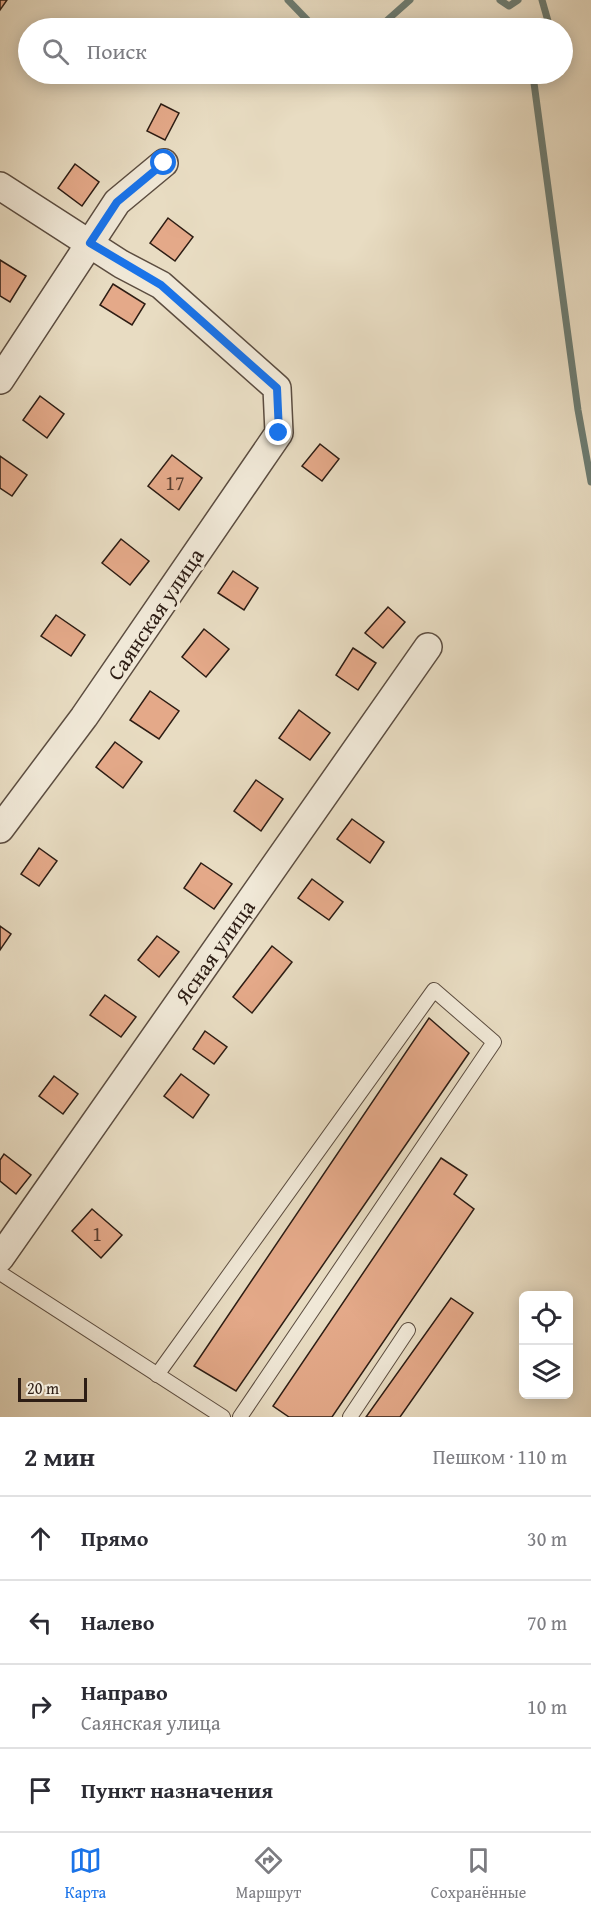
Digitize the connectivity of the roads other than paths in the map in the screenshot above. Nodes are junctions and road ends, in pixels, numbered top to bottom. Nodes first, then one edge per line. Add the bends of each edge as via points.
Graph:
1 (164, 163) dead end
2 (0, 186) edge
3 (90, 243) junction
4 (0, 380) edge
5 (428, 647) dead end
6 (0, 829) edge
7 (0, 1258) edge
8 (0, 1274) edge
9 (408, 1330) dead end
10 (157, 1375) junction
11 (223, 1417) edge
12 (240, 1417) edge
13 (350, 1417) edge

1 - 3 street via 117,202
2 - 3 street
3 - 4 street
3 - 6 street, Саянская улица via 161,285 277,388 279,433 84,717
5 - 7 street, Ясная улица
8 - 10 lane
9 - 13 lane
10 - 11 lane
10 - 12 lane via 434,990 495,1042

